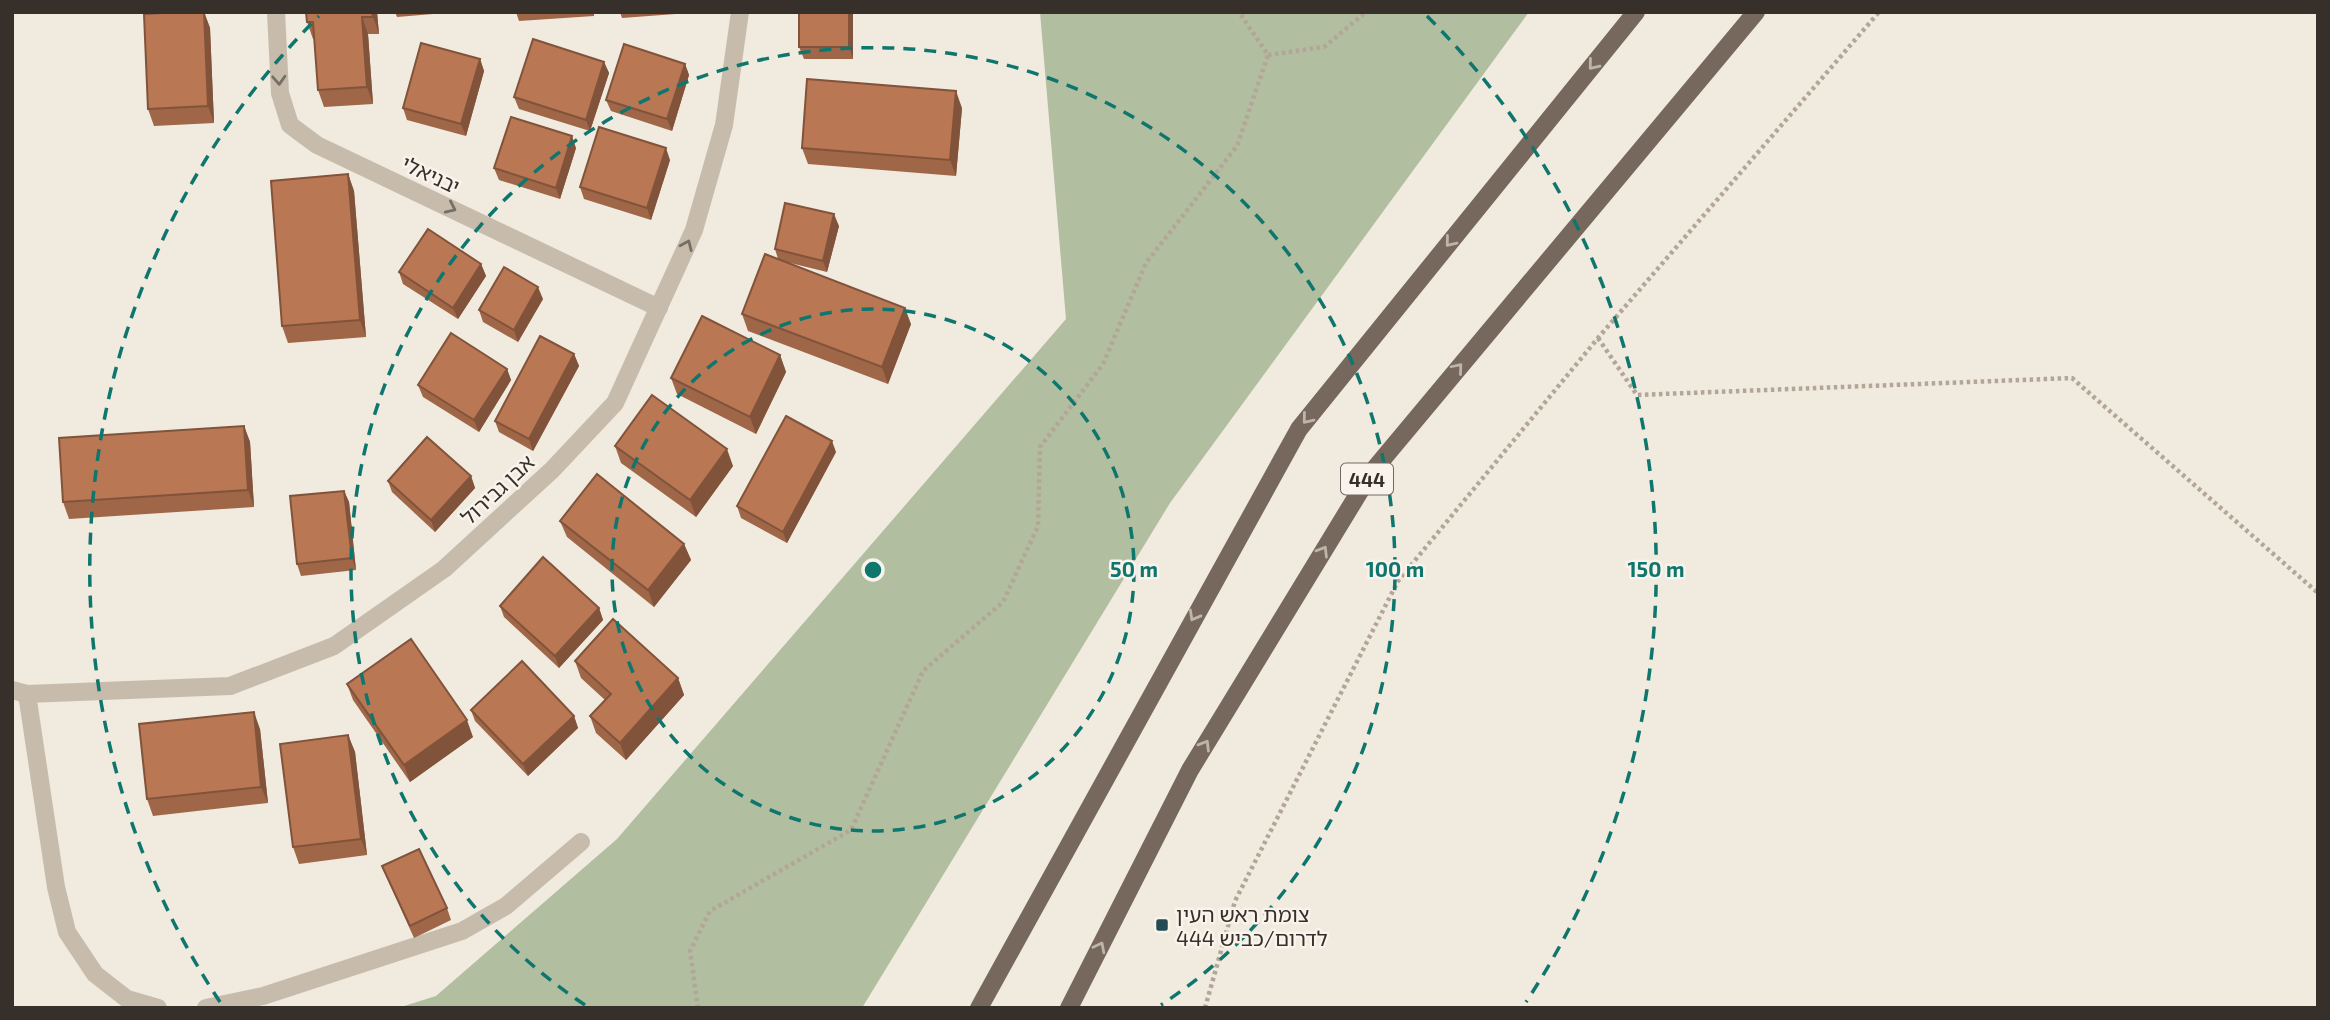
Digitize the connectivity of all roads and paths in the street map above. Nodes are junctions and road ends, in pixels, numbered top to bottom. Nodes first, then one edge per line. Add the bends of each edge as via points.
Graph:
1 (276, 12) edge
2 (740, 12) edge
3 (1239, 12) edge
4 (1366, 12) edge
5 (1636, 12) edge
6 (1756, 12) edge
7 (1879, 12) edge
8 (1268, 55) junction
9 (659, 308) junction
10 (1598, 338) junction
11 (2318, 593) edge
12 (20, 692) edge
13 (581, 842) dead end
14 (158, 1008) edge
15 (206, 1008) edge
16 (698, 1008) edge
17 (979, 1008) edge
18 (1069, 1008) edge
19 (1205, 1008) edge

1 -> 9 street, יבניאלי via 280,93 290,125 317,145
9 -> 2 street, אבן גבירול via 694,230 724,125
3 - 8 path
4 - 8 path via 1324,47
5 -> 17 main road via 1298,429
18 -> 6 main road, 444 via 1190,770 1371,473
7 - 10 path
8 - 16 path via 1237,146 1146,264 1103,364 1040,447 1038,526 1003,602 923,671 852,830 710,911 690,951
9 - 12 street, אבן גבירול via 615,403 561,460 444,569 334,646 230,686
10 - 11 path via 1637,395 2071,378
10 - 19 path via 1398,581 1235,901
12 - 14 street via 67,932 95,974 127,999
13 - 15 street via 506,906 463,931 263,996

